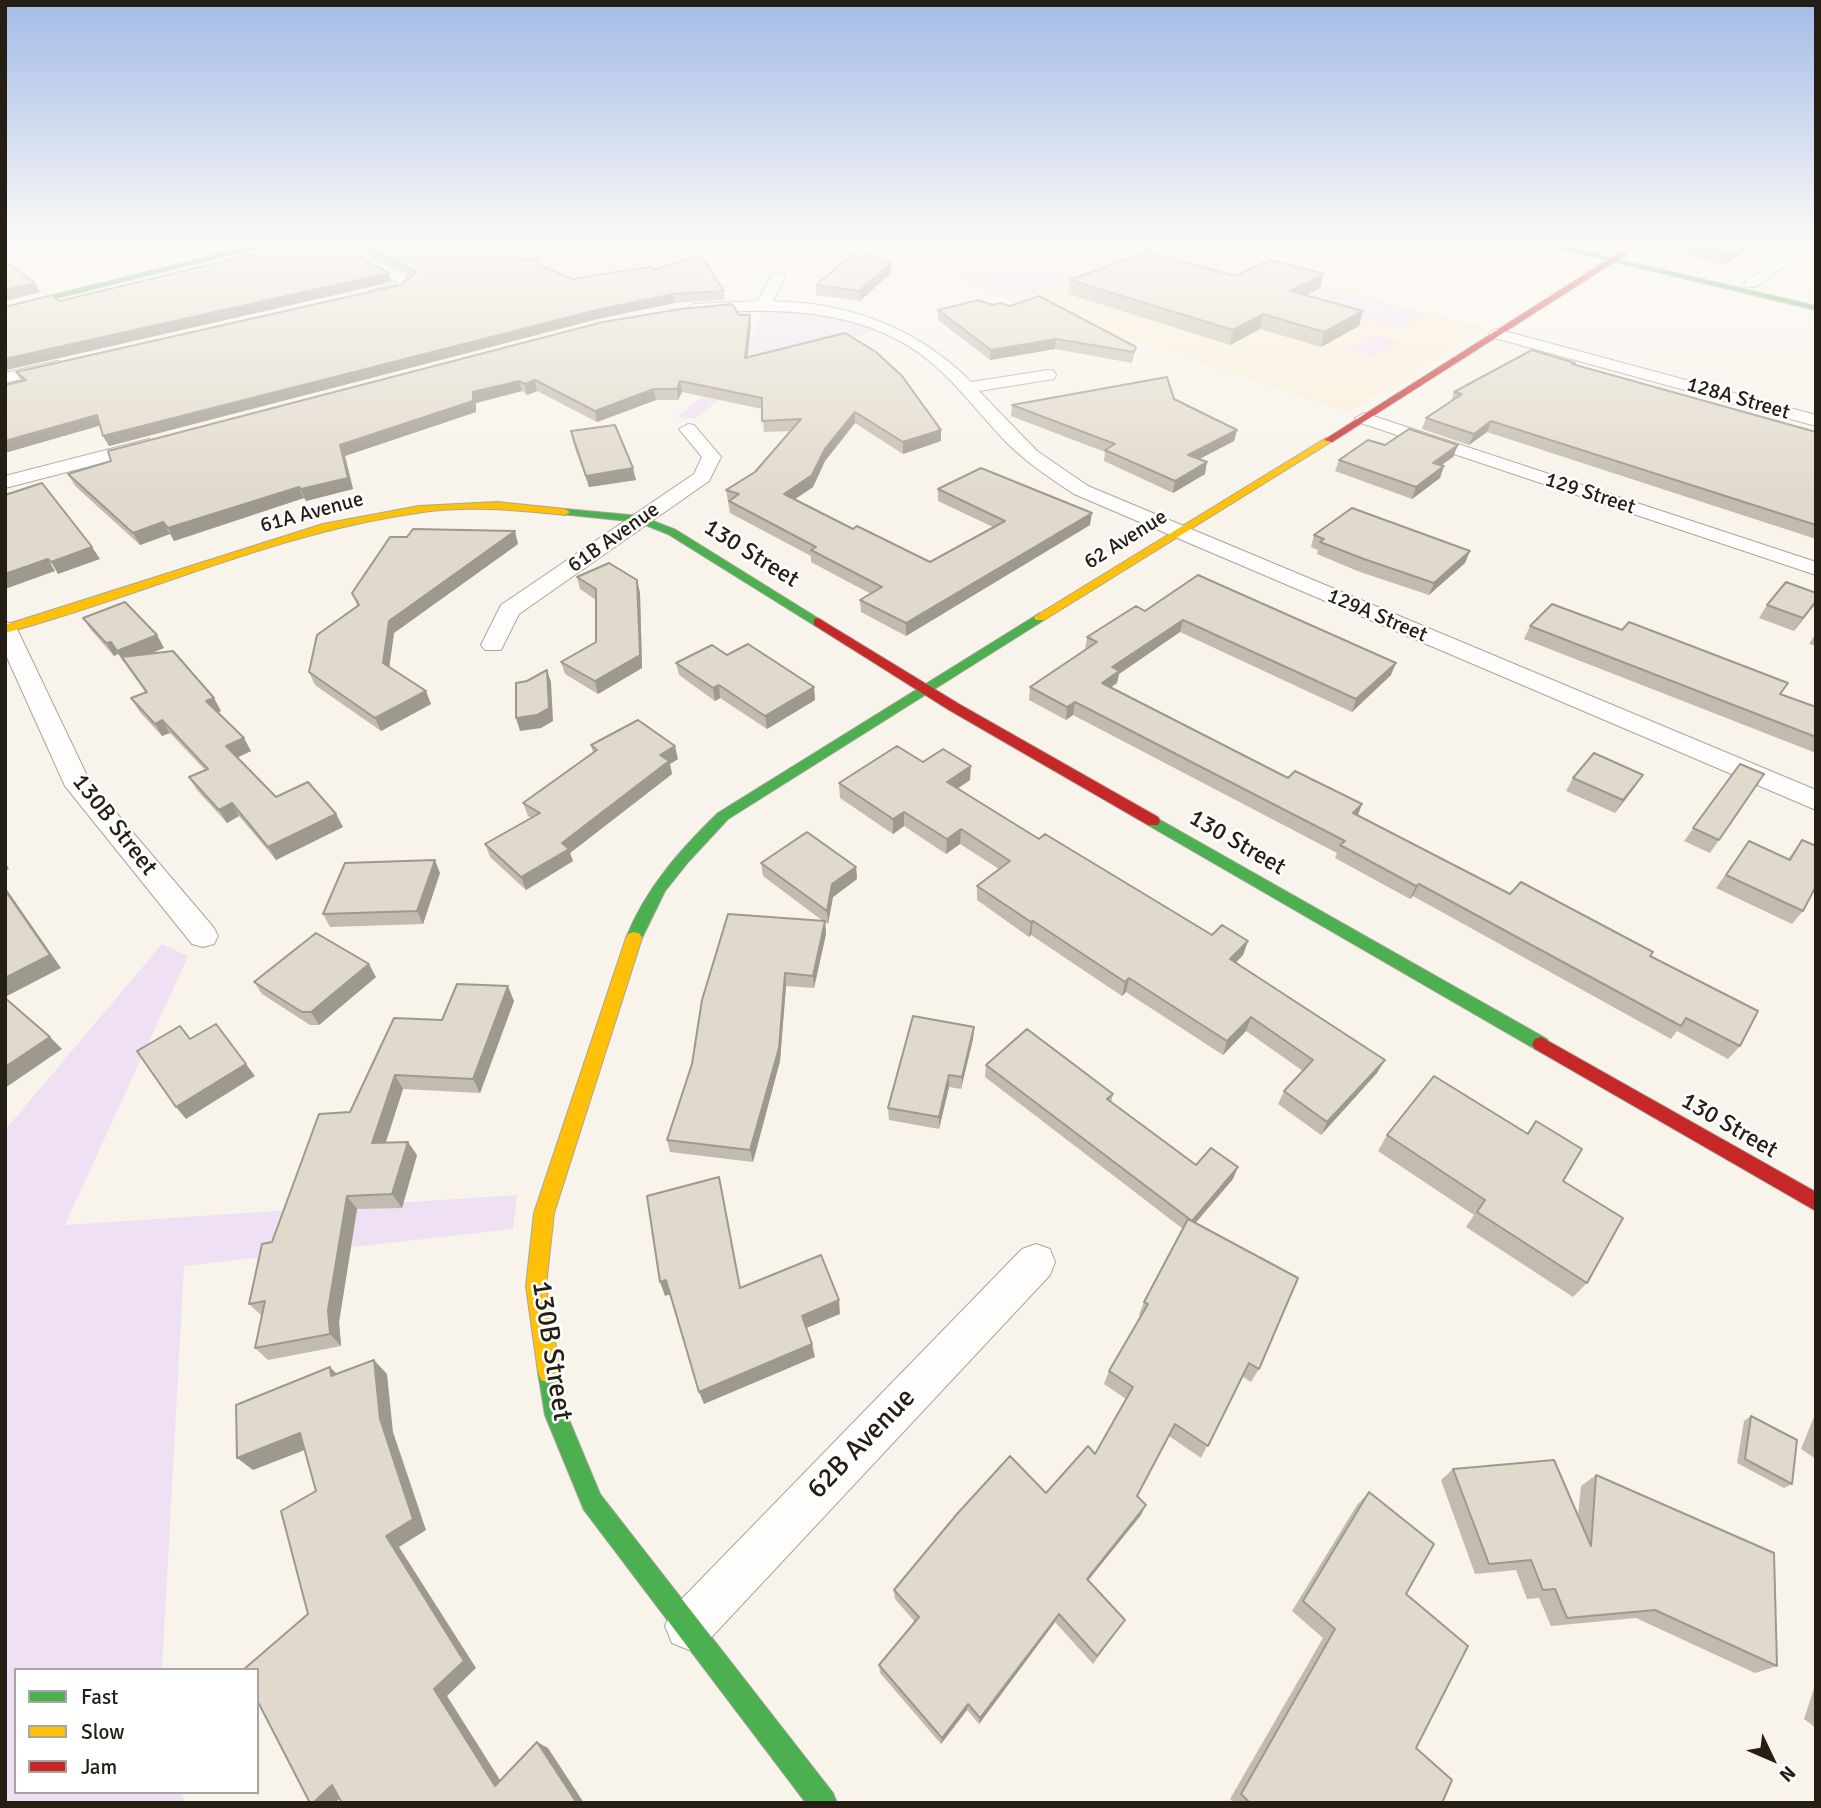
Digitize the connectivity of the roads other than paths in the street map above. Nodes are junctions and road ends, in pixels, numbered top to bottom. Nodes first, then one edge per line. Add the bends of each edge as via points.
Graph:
1 (880, 326) edge
2 (1509, 326) edge
3 (1497, 334) junction
4 (71, 363) edge
5 (1048, 375) dead end
6 (5, 378) edge
7 (966, 388) junction
8 (1364, 418) junction
9 (1816, 421) edge
10 (688, 429) dead end
11 (165, 440) edge
12 (5, 482) edge
13 (640, 519) junction
14 (1179, 532) junction
15 (1816, 569) edge
16 (6, 629) edge
17 (493, 645) dead end
18 (924, 688) junction
19 (1816, 800) edge
20 (665, 879) joint
21 (203, 936) dead end
22 (1816, 1202) edge
23 (1036, 1262) dead end
24 (688, 1626) junction
25 (823, 1803) edge

1 - 7 street, 129A Street via 928,352
2 - 3 street, 62 Avenue
3 - 8 street, 62 Avenue
3 - 9 street, 128A Street
4 - 6 street
5 - 7 street
7 - 14 street, 129A Street via 1025,451 1081,490
8 - 14 street, 62 Avenue
8 - 15 street, 129 Street
10 - 13 street, 61B Avenue via 712,457 702,477
11 - 12 street
13 - 16 street, 61A Avenue via 497,505 419,509 327,526
13 - 17 street, 61B Avenue via 509,610
13 - 18 street, 130 Street via 672,532
14 - 18 street, 62 Avenue
14 - 19 street, 129A Street
16 - 21 street, 130B Street via 78,786
18 - 20 street, 62 Avenue via 723,816
18 - 22 street, 130 Street
20 - 24 street, 130B Street via 636,930 544,1213 536,1286 556,1415 592,1502
23 - 24 street, 62B Avenue
24 - 25 street, 130B Street

